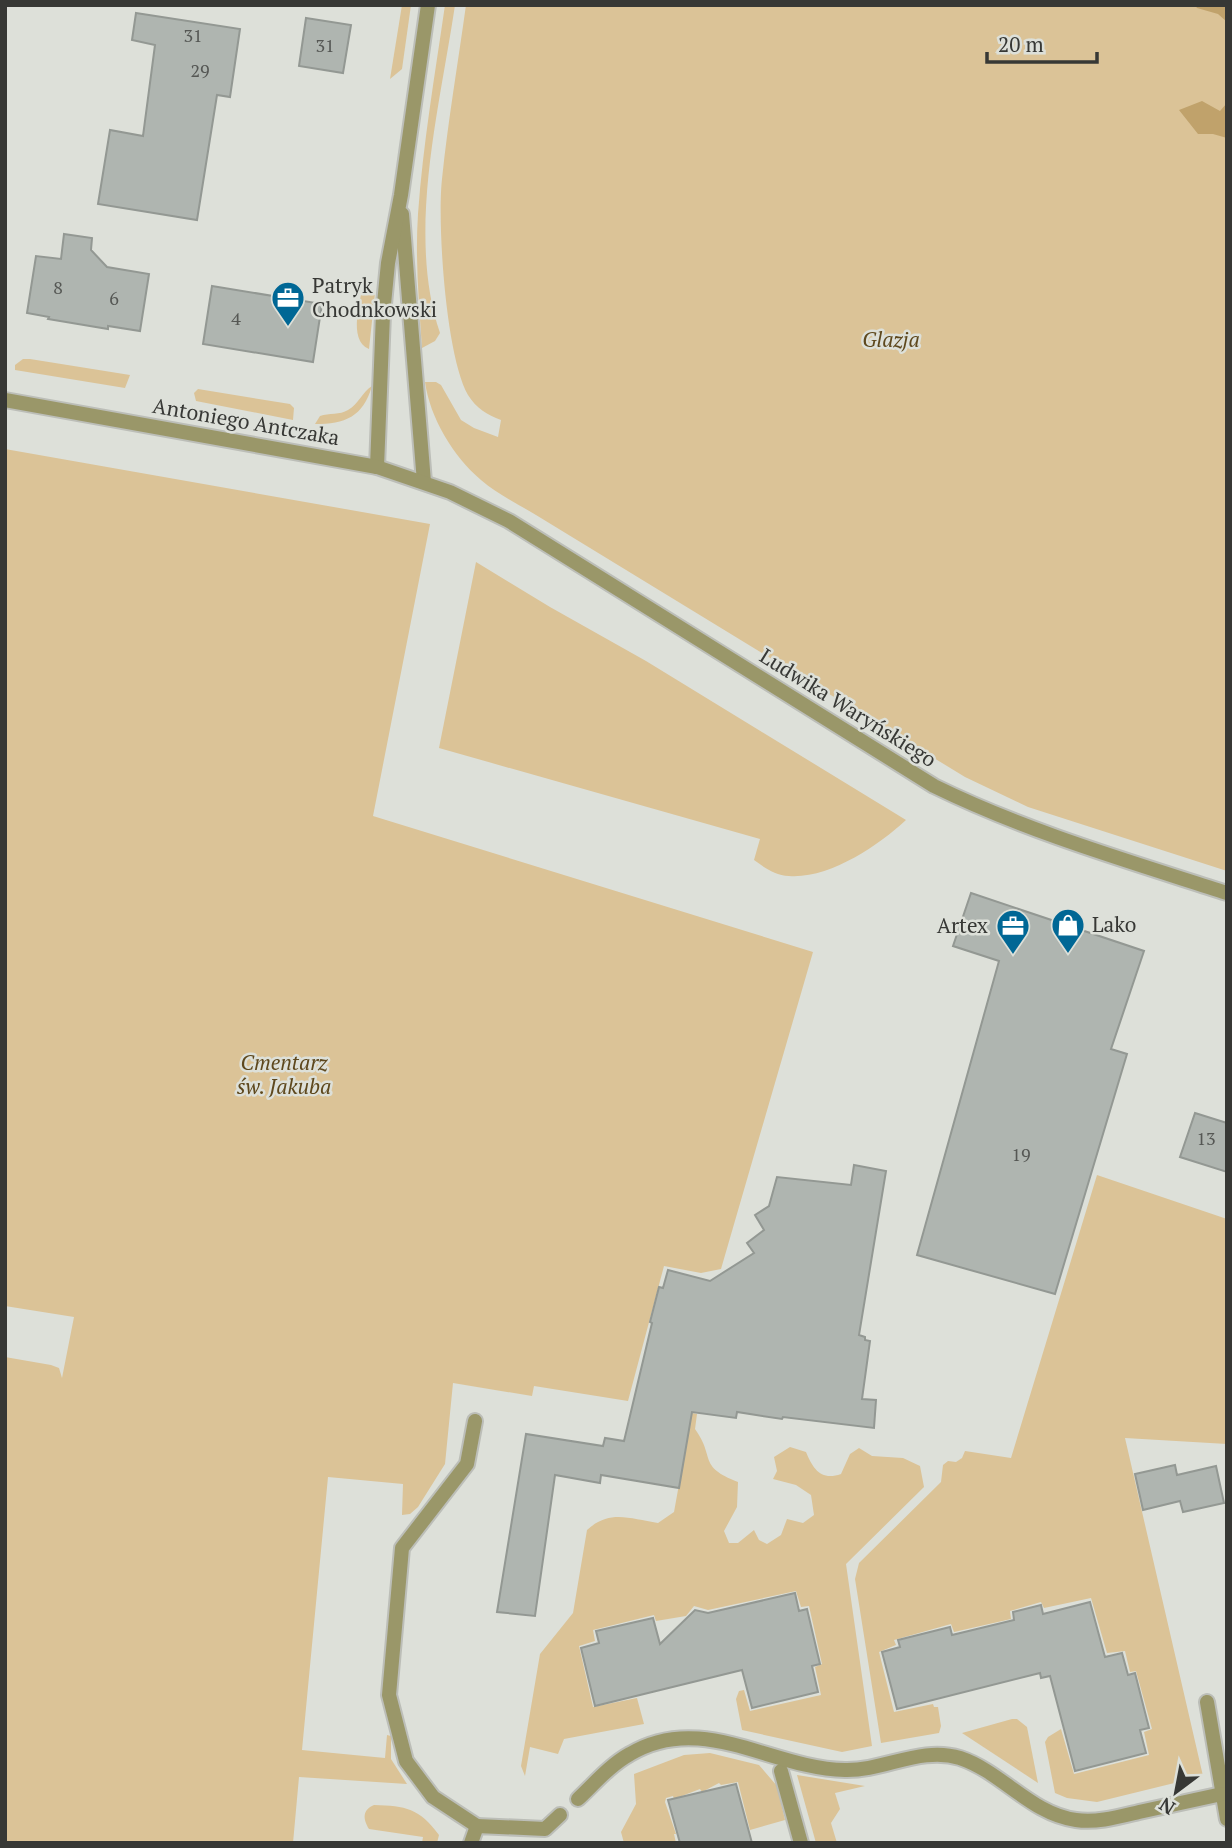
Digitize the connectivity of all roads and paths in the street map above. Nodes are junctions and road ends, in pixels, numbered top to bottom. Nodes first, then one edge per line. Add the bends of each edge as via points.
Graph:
1 (428, 5) edge
2 (401, 195) junction
3 (5, 400) edge
4 (377, 467) junction
5 (424, 482) junction
6 (474, 503) joint
7 (1227, 893) edge
8 (475, 1421) dead end
9 (1207, 1702) dead end
10 (781, 1771) dead end
11 (1222, 1794) junction
12 (578, 1799) dead end
13 (561, 1815) dead end
14 (1227, 1819) edge
15 (477, 1826) junction
16 (471, 1843) edge
17 (801, 1843) edge

1 - 2 street
2 - 4 street via 384,302
2 - 5 street
3 - 4 street, Antoniego Antczaka
4 - 5 street, Antoniego Antczaka
5 - 6 street, Antoniego Antczaka
6 - 7 street, Ludwika Waryńskiego via 934,786 1029,827
8 - 15 street via 467,1464 402,1548 389,1695 406,1761 433,1797
9 - 11 street
10 - 17 street
11 - 12 street via 1099,1821 1074,1820 1047,1811 975,1765 947,1755 841,1770 692,1737 663,1740 627,1755
11 - 14 street
13 - 15 street via 545,1829
15 - 16 street

